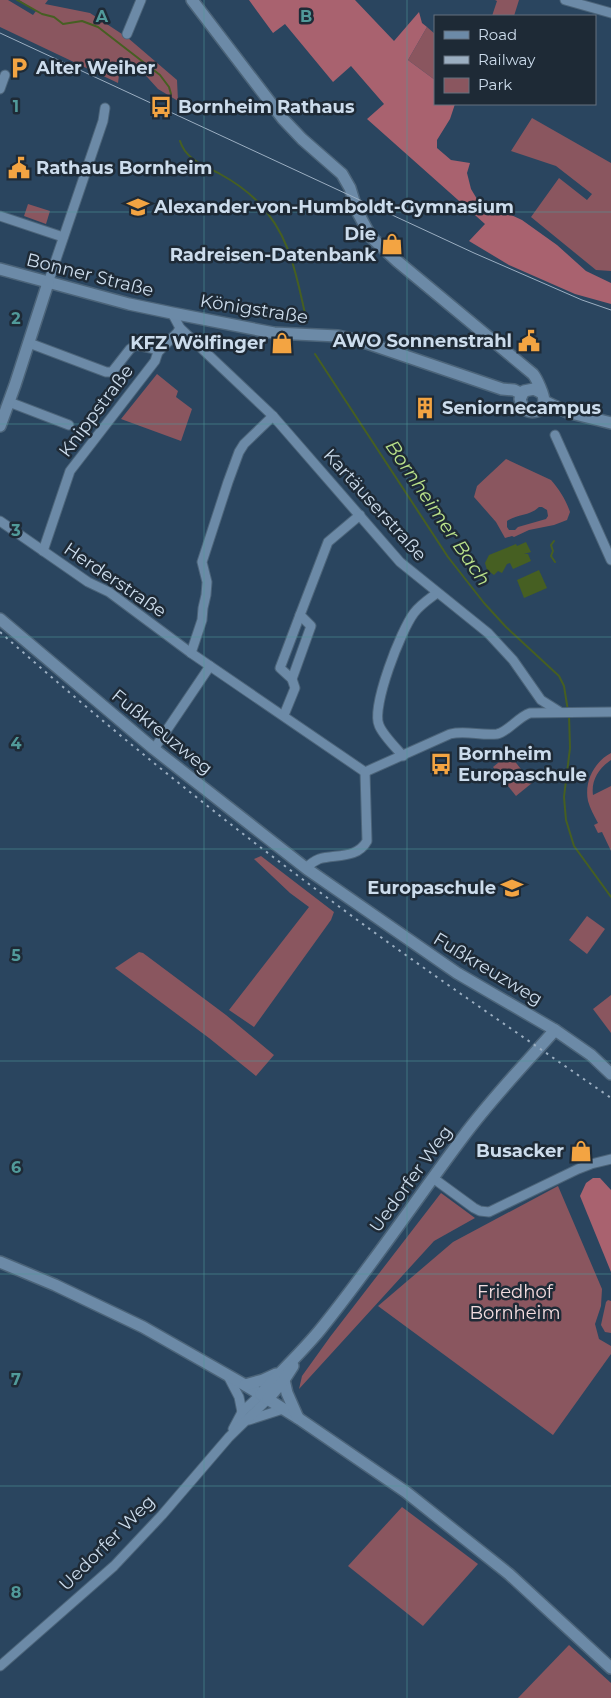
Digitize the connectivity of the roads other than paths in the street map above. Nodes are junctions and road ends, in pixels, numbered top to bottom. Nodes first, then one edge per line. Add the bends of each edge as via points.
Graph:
1 (192, 0) edge
2 (565, 0) edge
3 (138, 1) edge
4 (611, 13) edge
5 (127, 34) dead end
6 (5, 75) dead end
7 (0, 89) edge
8 (105, 108) dead end
9 (0, 216) edge
10 (63, 237) junction
11 (0, 269) edge
12 (48, 283) junction
13 (172, 313) junction
14 (180, 328) junction
15 (29, 344) junction
16 (158, 352) junction
17 (533, 397) junction
18 (4, 409) edge
19 (273, 416) junction
20 (611, 423) edge
21 (69, 425) dead end
22 (0, 426) edge
23 (555, 435) dead end
24 (360, 515) junction
25 (0, 522) edge
26 (43, 551) junction
27 (611, 560) edge
28 (437, 593) junction
29 (300, 615) junction
30 (0, 619) edge
31 (191, 653) junction
32 (210, 666) junction
33 (292, 679) junction
34 (541, 700) junction
35 (561, 712) junction
36 (611, 712) edge
37 (284, 715) junction
38 (524, 715) junction
39 (154, 749) junction
40 (403, 756) junction
41 (365, 772) junction
42 (306, 868) junction
43 (555, 1030) junction
44 (611, 1074) edge
45 (611, 1159) edge
46 (432, 1178) junction
47 (0, 1262) edge
48 (228, 1375) junction
49 (282, 1376) junction
50 (245, 1384) junction
51 (265, 1396) junction
52 (283, 1408) junction
53 (244, 1416) junction
54 (298, 1418) junction
55 (0, 1666) edge
56 (611, 1668) edge

1 - 17 street via 283,119 342,174 371,237 536,378
2 - 4 street
3 - 5 street
6 - 7 street
8 - 10 street
9 - 10 street
10 - 12 street
11 - 12 street, Bonner Straße
12 - 13 street, Bonner Straße
12 - 15 street
13 - 14 street, Kartäuserstraße
13 - 17 street, Königstraße via 274,333 338,336 364,342
14 - 16 street, Knippstraße
14 - 19 street, Kartäuserstraße
15 - 16 street via 106,372 112,372 136,345
15 - 18 street
16 - 26 street, Knippstraße via 155,361 70,471
17 - 20 street, Königstraße via 550,411
18 - 21 street
18 - 22 street
19 - 24 street, Kartäuserstraße
19 - 31 street via 244,444 228,482 202,562 207,582 206,595
23 - 27 street
24 - 28 street, Kartäuserstraße via 400,562
24 - 29 street via 328,542
25 - 26 street, Herderstraße
26 - 31 street, Herderstraße via 108,592
28 - 34 street, Kartäuserstraße via 488,633 513,660
28 - 40 street via 406,623 377,711 379,726
29 - 33 street via 311,626
29 - 33 street via 280,668
30 - 39 street, Fußkreuzweg
31 - 32 street, Herderstraße
32 - 37 street, Herderstraße
32 - 39 street
33 - 37 street via 295,688
34 - 35 street, Kartäuserstraße
34 - 38 street
35 - 36 street
35 - 38 street
37 - 41 street, Herderstraße
38 - 40 street via 499,734 458,732
39 - 42 street, Fußkreuzweg
40 - 41 street
41 - 42 street via 364,845 349,855 320,859
42 - 43 street, Fußkreuzweg via 457,973
43 - 44 street, Fußkreuzweg via 591,1055
43 - 46 street, Uedorfer Weg via 490,1103
45 - 46 street via 591,1164 490,1212 474,1208
46 - 49 street, Uedorfer Weg via 352,1289
47 - 48 street via 106,1308
48 - 50 street
48 - 53 street
49 - 50 street
49 - 51 street, Uedorfer Weg
49 - 54 street
50 - 51 street
51 - 52 street
51 - 53 street, Uedorfer Weg
52 - 53 street
52 - 54 street
53 - 55 street, Uedorfer Weg via 162,1516 114,1566
54 - 56 street via 406,1492 509,1574

